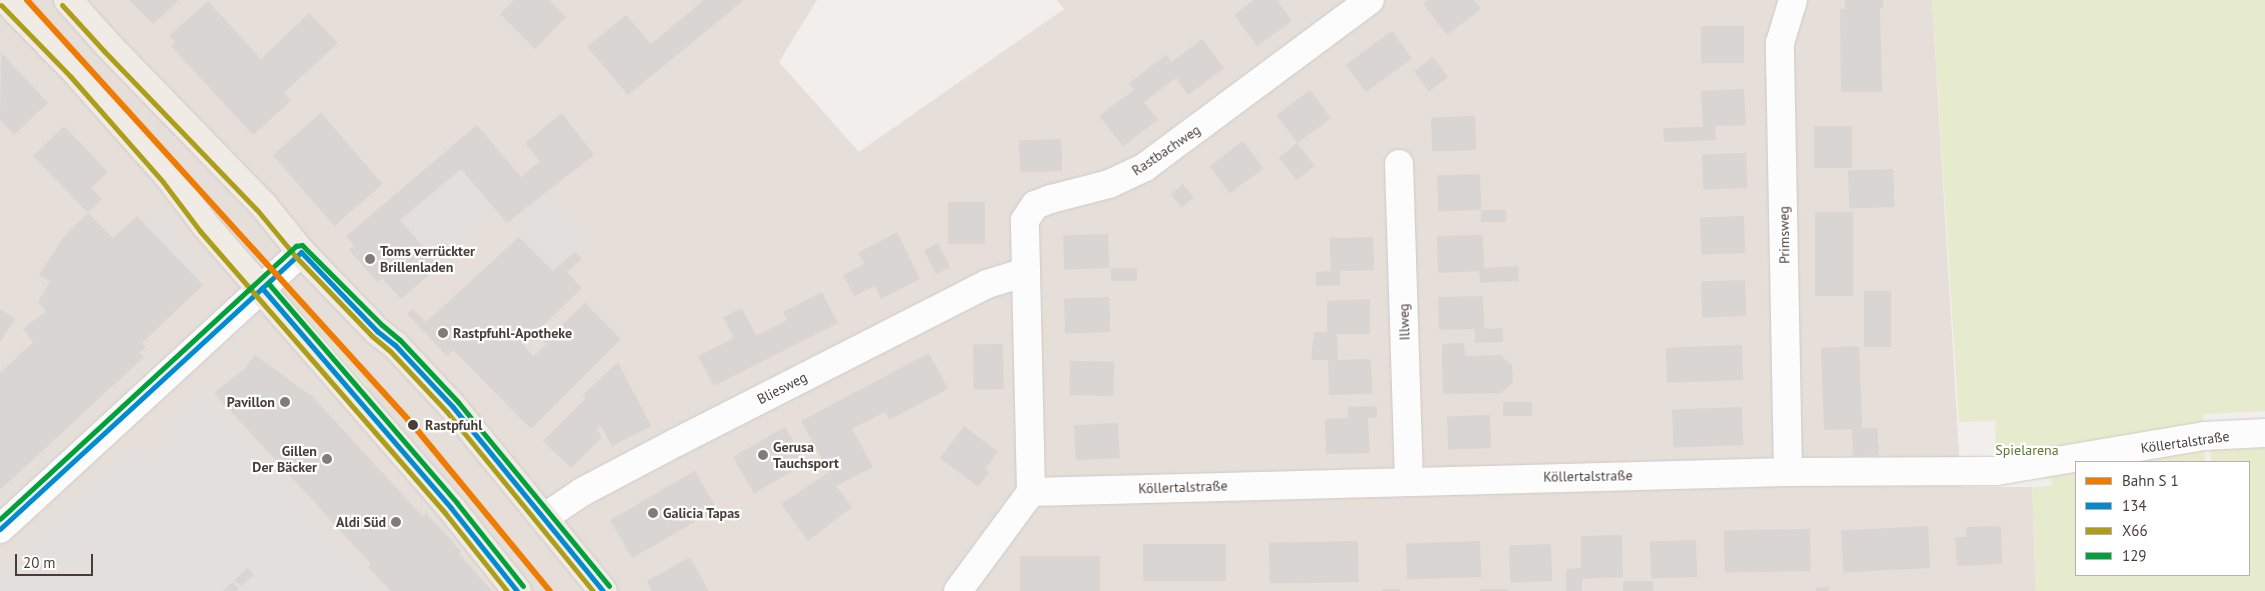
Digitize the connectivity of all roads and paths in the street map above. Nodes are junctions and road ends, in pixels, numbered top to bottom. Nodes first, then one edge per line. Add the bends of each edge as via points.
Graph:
1 (6, 0) edge
2 (68, 0) edge
3 (1370, 0) edge
4 (1793, 0) edge
5 (1399, 164) dead end
6 (301, 252) junction
7 (1026, 272) junction
8 (262, 288) junction
9 (2265, 433) edge
10 (1788, 472) junction
11 (1410, 480) junction
12 (1031, 492) junction
13 (545, 517) junction
14 (0, 529) edge
15 (517, 591) edge
16 (603, 591) edge
17 (958, 591) edge

1 - 8 main road via 170,177 206,226
2 - 6 main road via 264,206
3 - 7 street, Rastbachweg via 1145,167 1109,184 1035,205 1025,220
4 - 10 street, Primsweg via 1780,43
5 - 11 street, Illweg
6 - 8 street
6 - 13 main road via 430,382
7 - 12 street, Rastbachweg
7 - 13 street, Bliesweg via 987,284 582,492
8 - 14 street
8 - 15 main road via 451,508
9 - 10 street, Köllertalstraße via 2204,436 1997,471
10 - 11 street, Köllertalstraße
11 - 12 street, Köllertalstraße
12 - 17 street
13 - 16 main road

